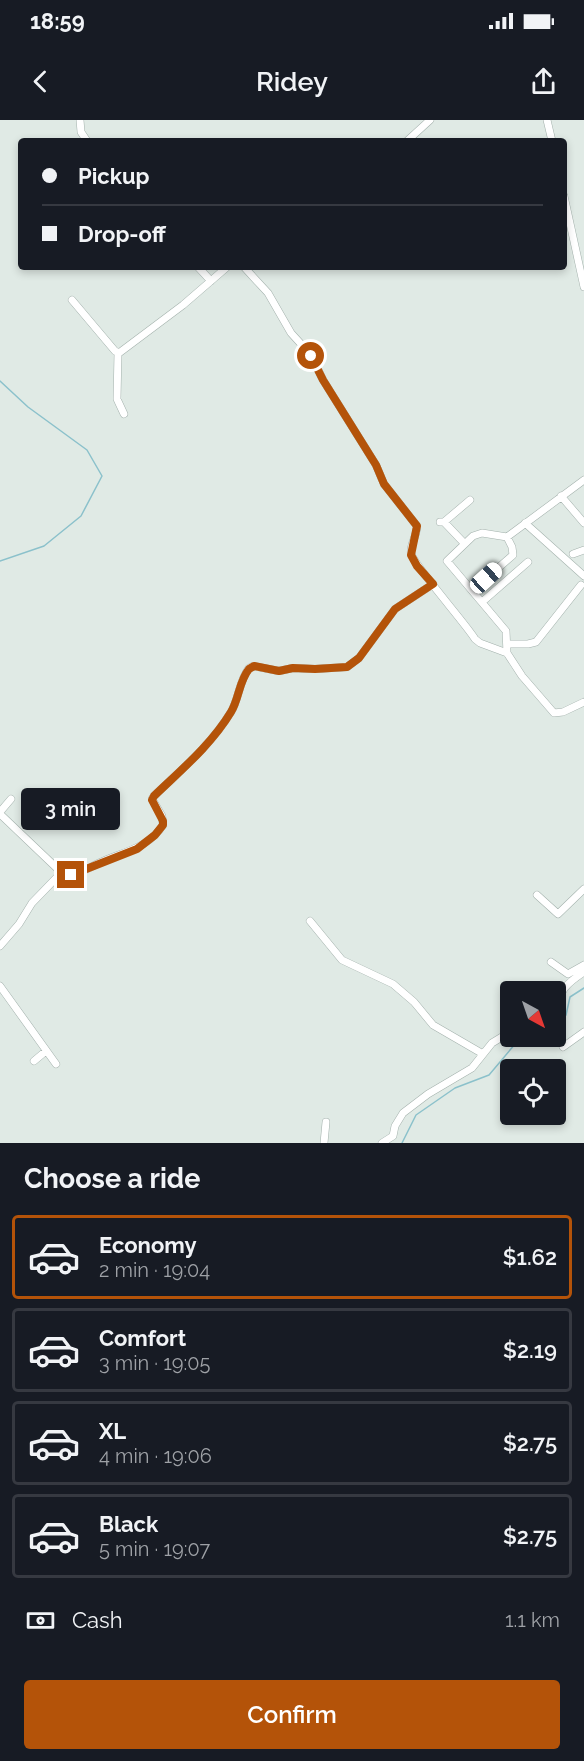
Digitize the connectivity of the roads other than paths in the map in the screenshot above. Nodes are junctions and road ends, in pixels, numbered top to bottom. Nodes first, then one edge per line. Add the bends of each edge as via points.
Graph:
1 (80, 120) edge
2 (430, 120) edge
3 (547, 120) edge
4 (85, 138) edge
5 (410, 138) edge
6 (551, 138) edge
7 (567, 210) edge
8 (201, 270) edge
9 (224, 270) edge
10 (247, 270) edge
11 (211, 281) junction
12 (584, 287) edge
13 (72, 300) dead end
14 (118, 353) junction
15 (124, 414) dead end
16 (584, 480) edge
17 (561, 496) junction
18 (470, 500) dead end
19 (525, 523) junction
20 (584, 523) edge
21 (507, 537) junction
22 (464, 543) junction
23 (584, 550) edge
24 (573, 554) dead end
25 (513, 555) junction
26 (584, 576) edge
27 (433, 584) junction
28 (581, 585) dead end
29 (473, 590) junction
30 (482, 602) junction
31 (507, 644) junction
32 (507, 653) junction
33 (584, 702) edge
34 (12, 799) dead end
35 (0, 813) edge
36 (61, 873) junction
37 (584, 889) edge
38 (537, 896) dead end
39 (310, 921) dead end
40 (0, 946) edge
41 (551, 962) dead end
42 (584, 965) edge
43 (584, 972) edge
44 (0, 986) edge
45 (566, 986) edge
46 (584, 1032) edge
47 (500, 1038) edge
48 (566, 1044) edge
49 (46, 1050) junction
50 (483, 1054) junction
51 (34, 1061) dead end
52 (56, 1064) dead end
53 (326, 1122) dead end
54 (324, 1143) edge
55 (382, 1143) edge

1 - 4 street
2 - 5 street
3 - 6 street
7 - 12 street
8 - 11 street
9 - 11 street
10 - 27 street via 268,293 291,333 311,356 384,484 417,526 411,555
11 - 14 street
13 - 14 street
14 - 15 street via 117,399
16 - 17 street
17 - 19 street
17 - 20 street
18 - 22 street via 442,522
19 - 21 street
19 - 26 street
21 - 22 street via 482,533
21 - 25 street
22 - 29 street via 447,561
23 - 24 street
25 - 29 street
25 - 30 street via 525,565
27 - 32 street via 480,643
27 - 36 street via 395,609 359,658 347,667 249,669 237,702 219,730 154,796 152,800 163,821 160,830 128,853 77,874
28 - 31 street via 536,642
29 - 30 street
30 - 31 street via 506,631
31 - 32 street
32 - 33 street via 554,713
34 - 35 street
35 - 36 street
36 - 40 street via 32,903
37 - 38 street via 558,914
39 - 50 street via 342,960 393,984 433,1025
41 - 42 street via 568,974
43 - 45 street
44 - 49 street
46 - 48 street
47 - 50 street
49 - 51 street
49 - 52 street
50 - 55 street via 472,1068 403,1113 393,1136
53 - 54 street

